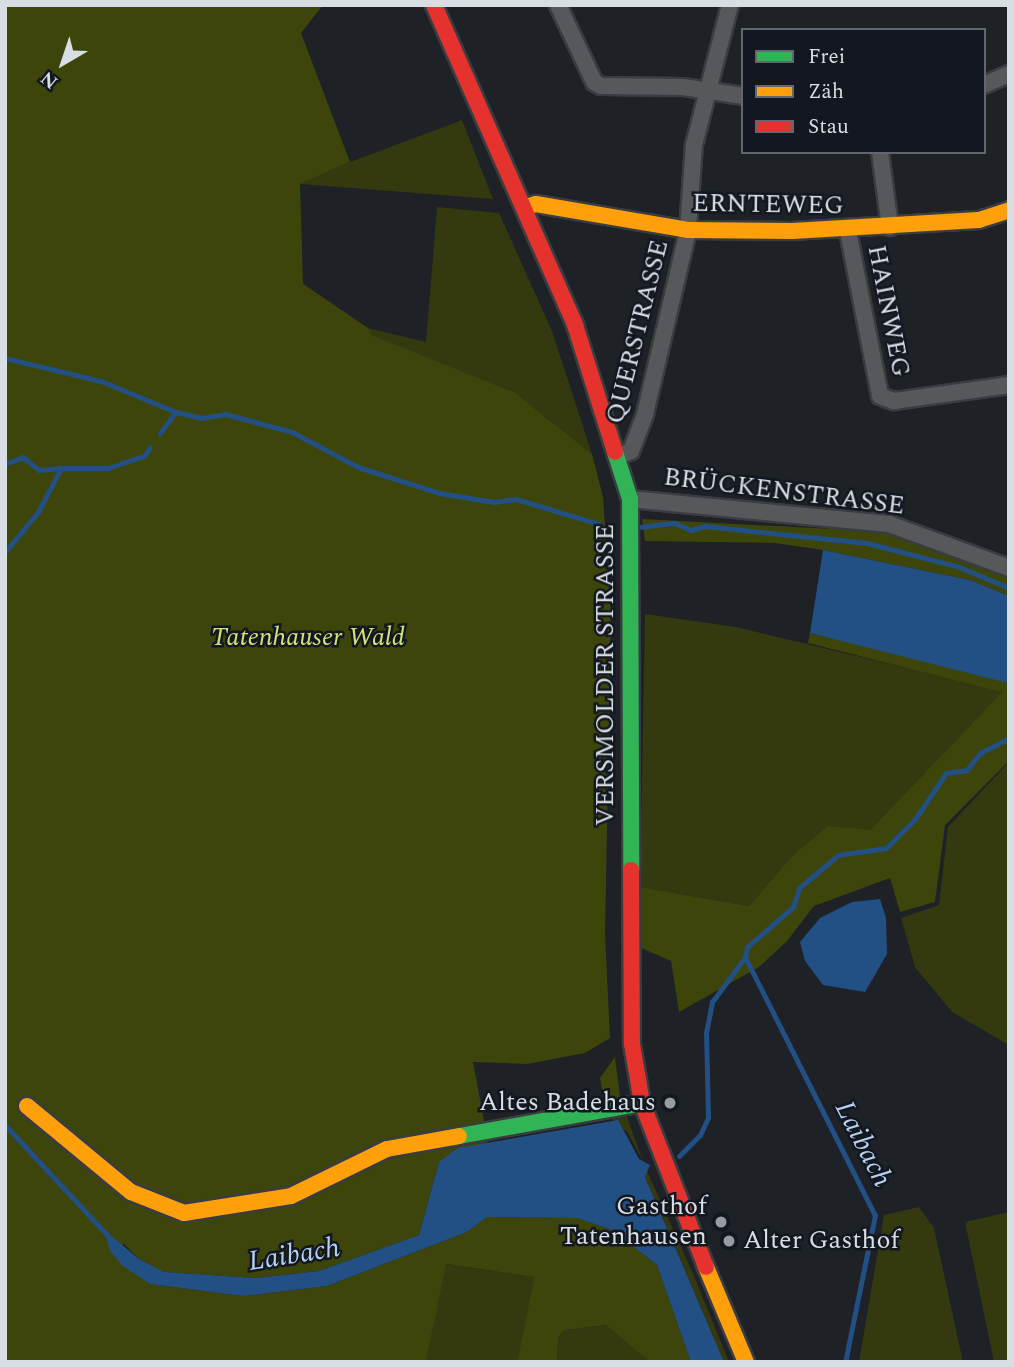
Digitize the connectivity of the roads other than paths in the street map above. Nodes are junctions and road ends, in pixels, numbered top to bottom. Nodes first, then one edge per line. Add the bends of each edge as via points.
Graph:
1 (434, 5) edge
2 (558, 5) edge
3 (730, 5) edge
4 (1009, 74) edge
5 (986, 84) edge
6 (706, 90) junction
7 (741, 96) edge
8 (880, 154) edge
9 (526, 207) junction
10 (1009, 210) edge
11 (890, 228) junction
12 (688, 230) junction
13 (848, 231) junction
14 (1009, 385) edge
15 (619, 456) junction
16 (630, 499) junction
17 (1009, 568) edge
18 (642, 1103) junction
19 (27, 1106) dead end
20 (746, 1362) edge

1 - 9 main road, VERSMOLDER STRASSE
2 - 6 street via 594,82
3 - 6 street, QUERSTRASSE
4 - 5 street
6 - 7 street
6 - 12 street, QUERSTRASSE via 694,145
8 - 11 street
9 - 12 main road, ERNTEWEG via 536,204
9 - 15 main road, VERSMOLDER STRASSE via 575,325
10 - 11 main road, ERNTEWEG via 979,220
11 - 13 main road, ERNTEWEG
12 - 13 main road, ERNTEWEG
12 - 15 street, QUERSTRASSE via 638,439 631,451
13 - 14 street, HAINWEG via 880,396 894,401
15 - 16 main road, VERSMOLDER STRASSE
16 - 17 street, BRÜCKENSTRASSE via 890,524
16 - 18 main road, VERSMOLDER STRASSE via 629,996
18 - 19 main road via 387,1149 291,1196 184,1213 131,1192
18 - 20 main road, VERSMOLDER STRASSE

